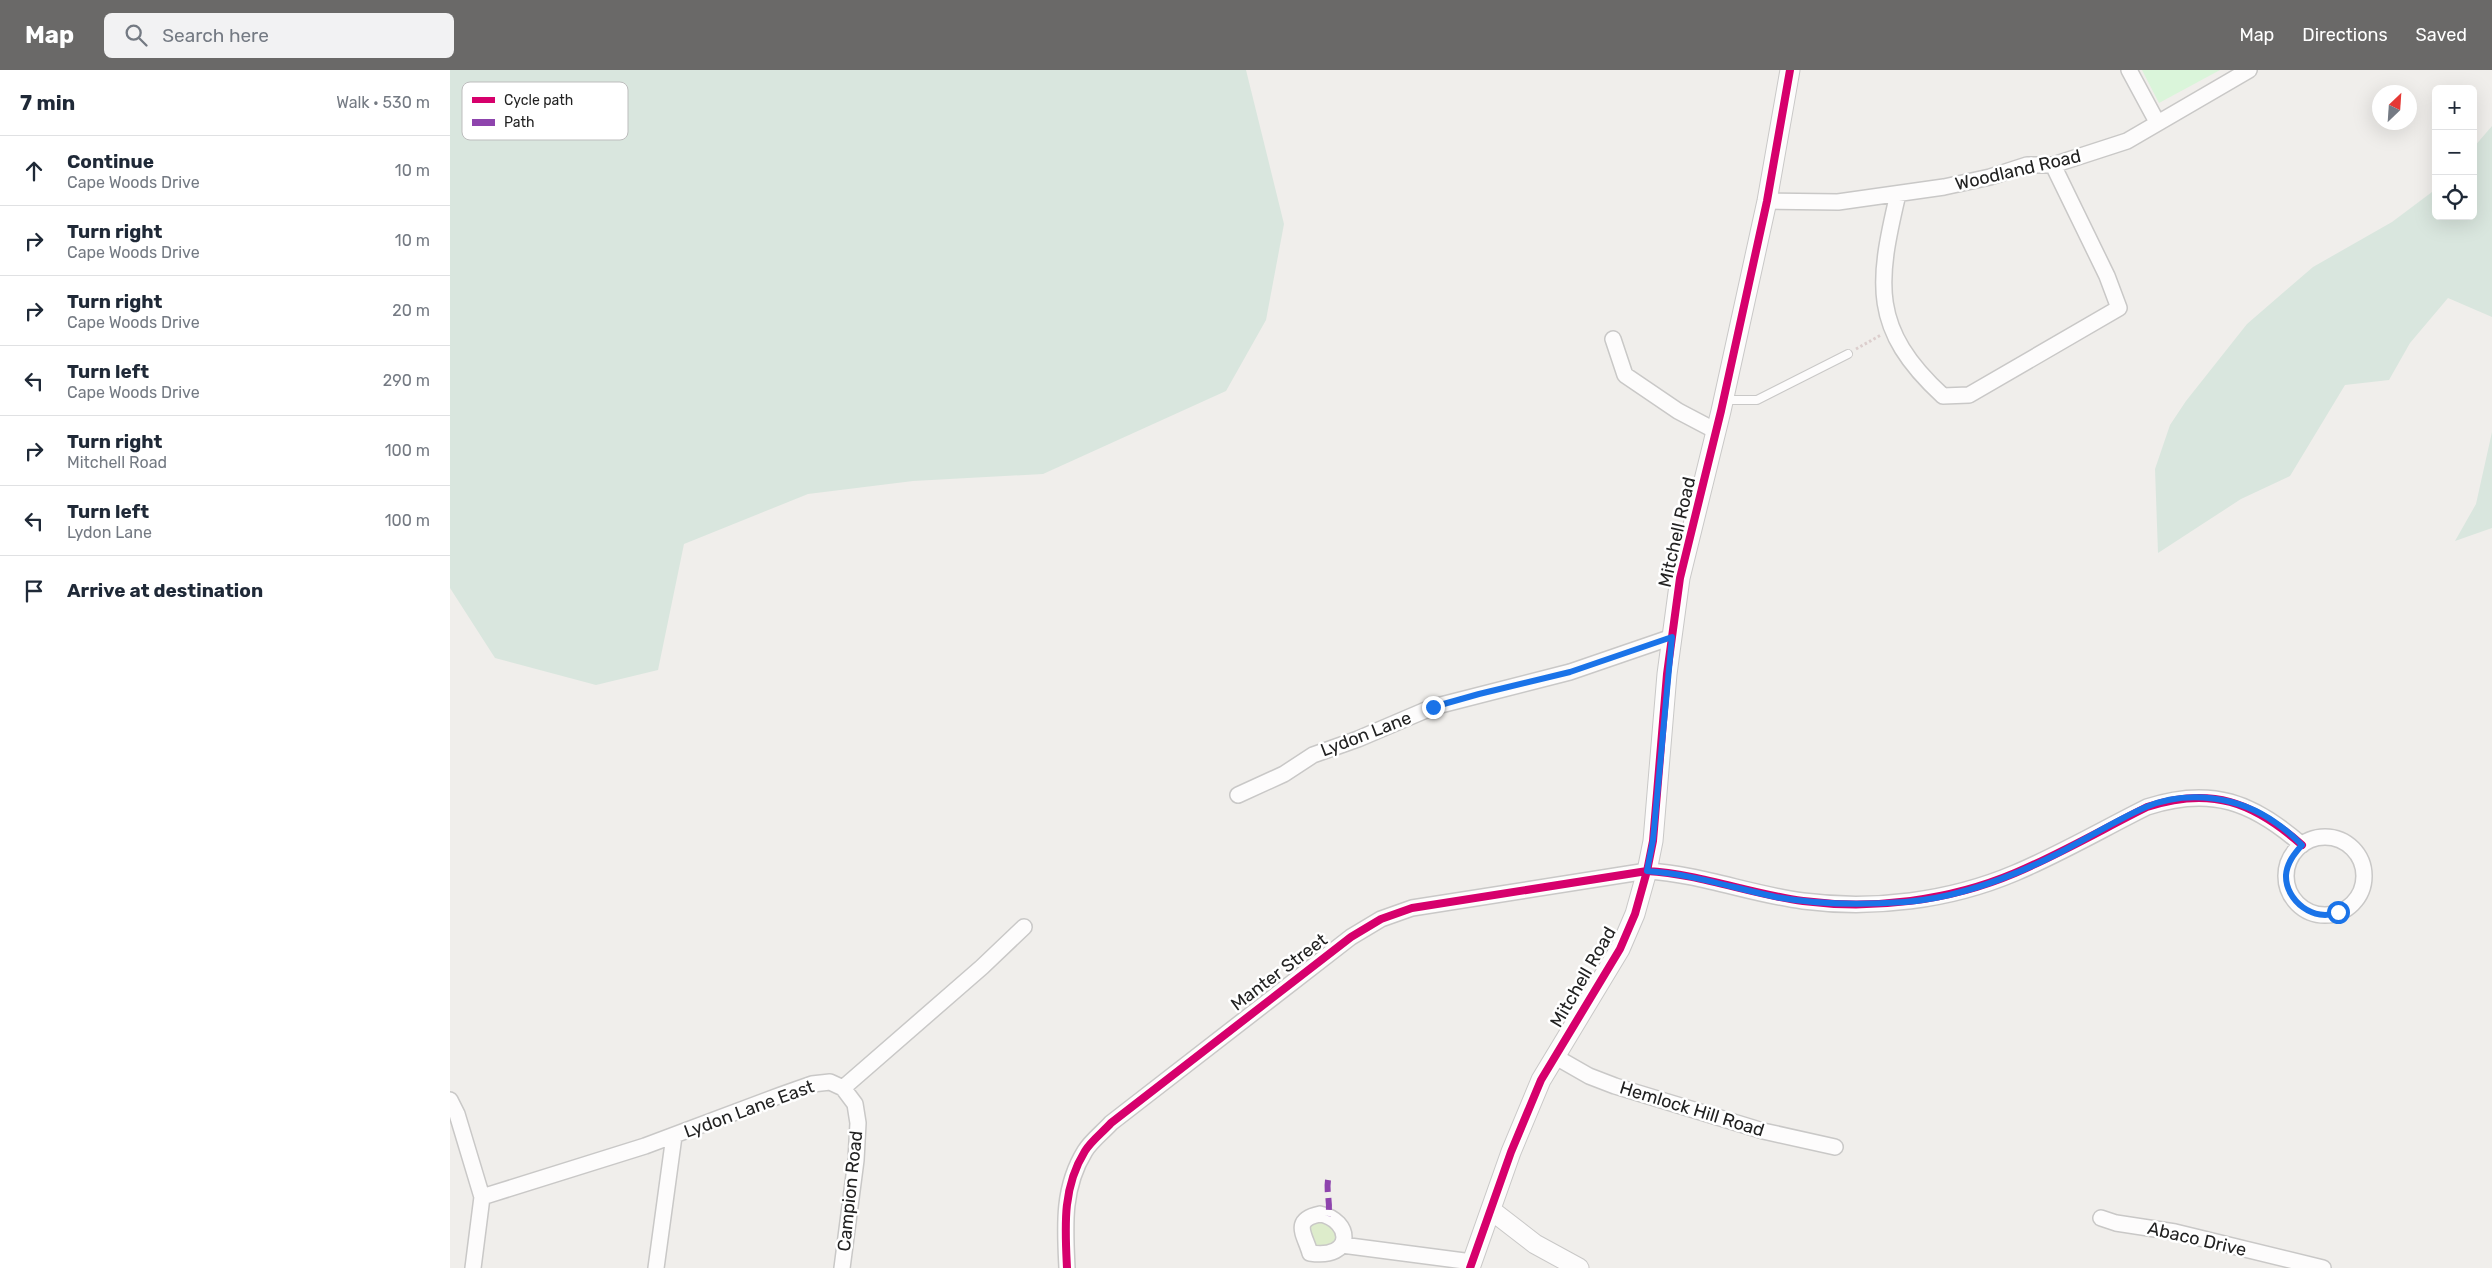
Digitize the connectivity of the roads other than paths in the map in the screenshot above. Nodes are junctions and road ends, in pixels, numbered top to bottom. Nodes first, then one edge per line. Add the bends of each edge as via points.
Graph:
1 (1790, 70) edge
2 (2129, 70) edge
3 (2249, 70) edge
4 (2157, 122) junction
5 (2053, 165) junction
6 (1898, 194) junction
7 (1767, 201) junction
8 (1613, 339) dead end
9 (1848, 354) road end
10 (1723, 400) junction
11 (1716, 431) junction
12 (1672, 637) junction
13 (1238, 795) dead end
14 (2302, 845) junction
15 (1647, 871) junction
16 (1024, 927) dead end
17 (1554, 1056) junction
18 (843, 1088) junction
19 (450, 1100) edge
20 (674, 1136) junction
21 (1835, 1147) dead end
22 (482, 1196) junction
23 (1491, 1210) junction
24 (2101, 1218) dead end
25 (1342, 1245) dead end
26 (1471, 1265) edge
27 (473, 1268) edge
28 (656, 1268) edge
29 (842, 1268) edge
30 (1067, 1268) edge
31 (1580, 1268) edge
32 (2323, 1268) edge

1 - 7 street, Mitchell Road
2 - 4 street
3 - 4 street, Woodland Road
4 - 5 street, Woodland Road via 2127,141
5 - 6 street, Woodland Road via 2027,165 1990,177
5 - 6 street via 2095,250 2119,308 1969,395 1943,396 1920,375 1898,343 1887,315 1882,288 1886,247
6 - 7 street, Woodland Road via 1838,202
7 - 10 street, Mitchell Road
8 - 11 street via 1624,375 1678,411
9 - 10 lane via 1757,400
10 - 11 street, Mitchell Road
11 - 12 street, Mitchell Road via 1684,560
12 - 13 street, Lydon Lane via 1570,672 1433,707 1358,740 1320,752 1284,774
12 - 15 street, Mitchell Road via 1653,840
14 - 14 street via 2291,857 2286,875 2288,888 2296,902 2319,915 2334,914 2349,907 2360,894 2364,877 2361,861 2354,850 2343,841 2329,837
14 - 15 street, Manter Street via 2264,815 2223,800 2193,797 2147,807 2013,874 1922,900 1862,904 1804,901 1677,873
15 - 17 street, Mitchell Road via 1635,914 1620,949
15 - 30 street, Manter Street via 1412,908 1380,919 1351,937 1154,1088 1111,1123 1085,1150 1068,1186 1065,1205
16 - 18 street
17 - 21 street, Hemlock Hill Road via 1589,1076 1615,1086 1763,1131
17 - 23 street, Mitchell Road via 1511,1152
18 - 20 street, Lydon Lane East via 830,1082 812,1084
18 - 29 street, Campion Road via 855,1104 858,1123
19 - 22 street
20 - 22 street, Lydon Lane East
20 - 28 street
22 - 27 street
23 - 26 street, Mitchell Road
23 - 31 street via 1535,1244
24 - 32 street, Abaco Drive via 2175,1232
25 - 26 street

